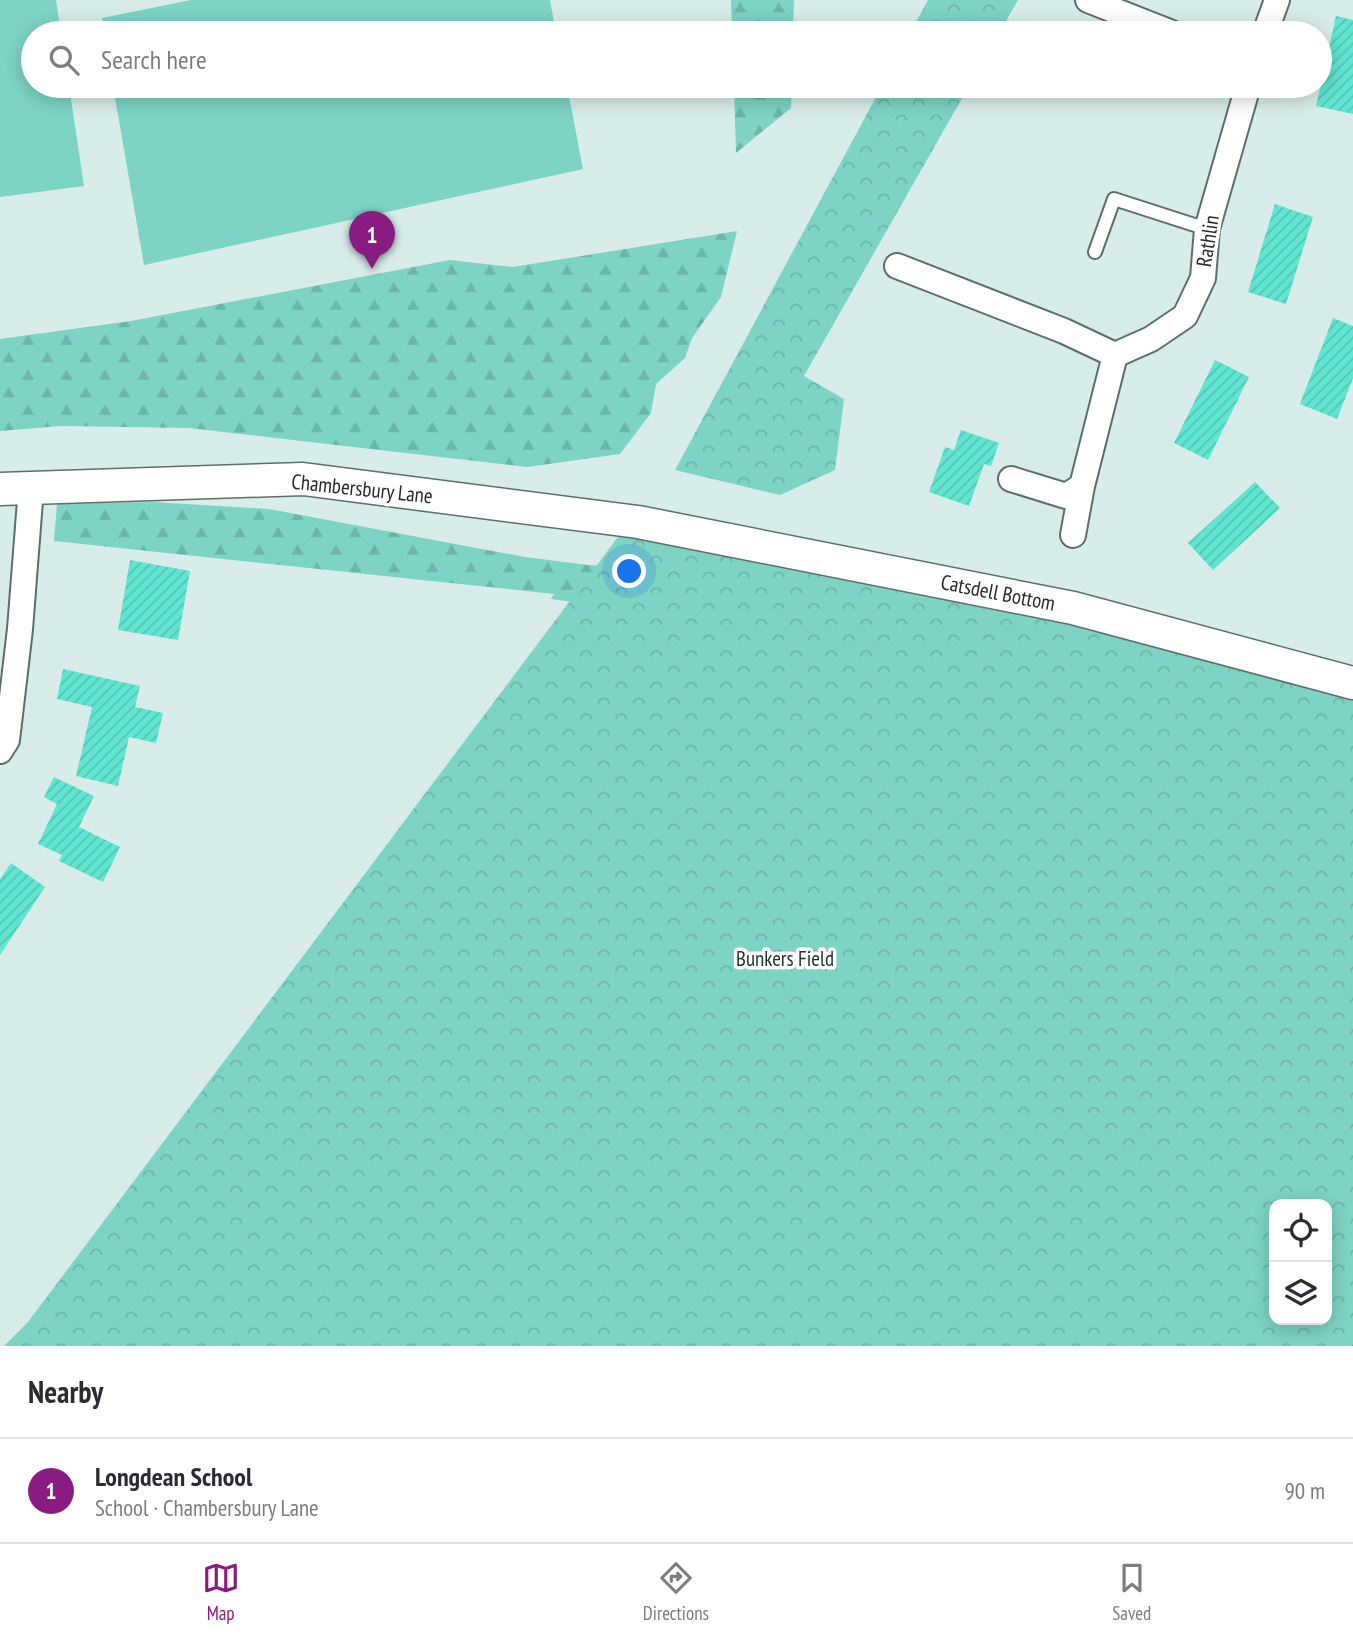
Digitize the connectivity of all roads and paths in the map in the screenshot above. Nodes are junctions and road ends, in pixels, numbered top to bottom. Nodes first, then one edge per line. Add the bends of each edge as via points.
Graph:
1 (1088, 0) edge
2 (1277, 0) edge
3 (1141, 21) edge
4 (1269, 21) edge
5 (1245, 98) edge
6 (1207, 229) junction
7 (1095, 252) dead end
8 (897, 266) dead end
9 (1115, 355) junction
10 (1011, 479) dead end
11 (1082, 486) junction
12 (15, 489) edge
13 (638, 522) joint
14 (1073, 535) dead end
15 (1353, 683) edge
16 (0, 751) edge

1 - 3 street
2 - 4 street
5 - 6 street, Rathlin
6 - 7 lane via 1114,199
6 - 9 street, Rathlin via 1203,278 1185,316 1151,340
8 - 9 street
9 - 11 street
10 - 11 street via 1066,496
11 - 14 street
12 - 13 street, Chambersbury Lane via 303,480
12 - 16 street via 20,629 7,740
13 - 15 street, Catsdell Bottom via 1073,608

